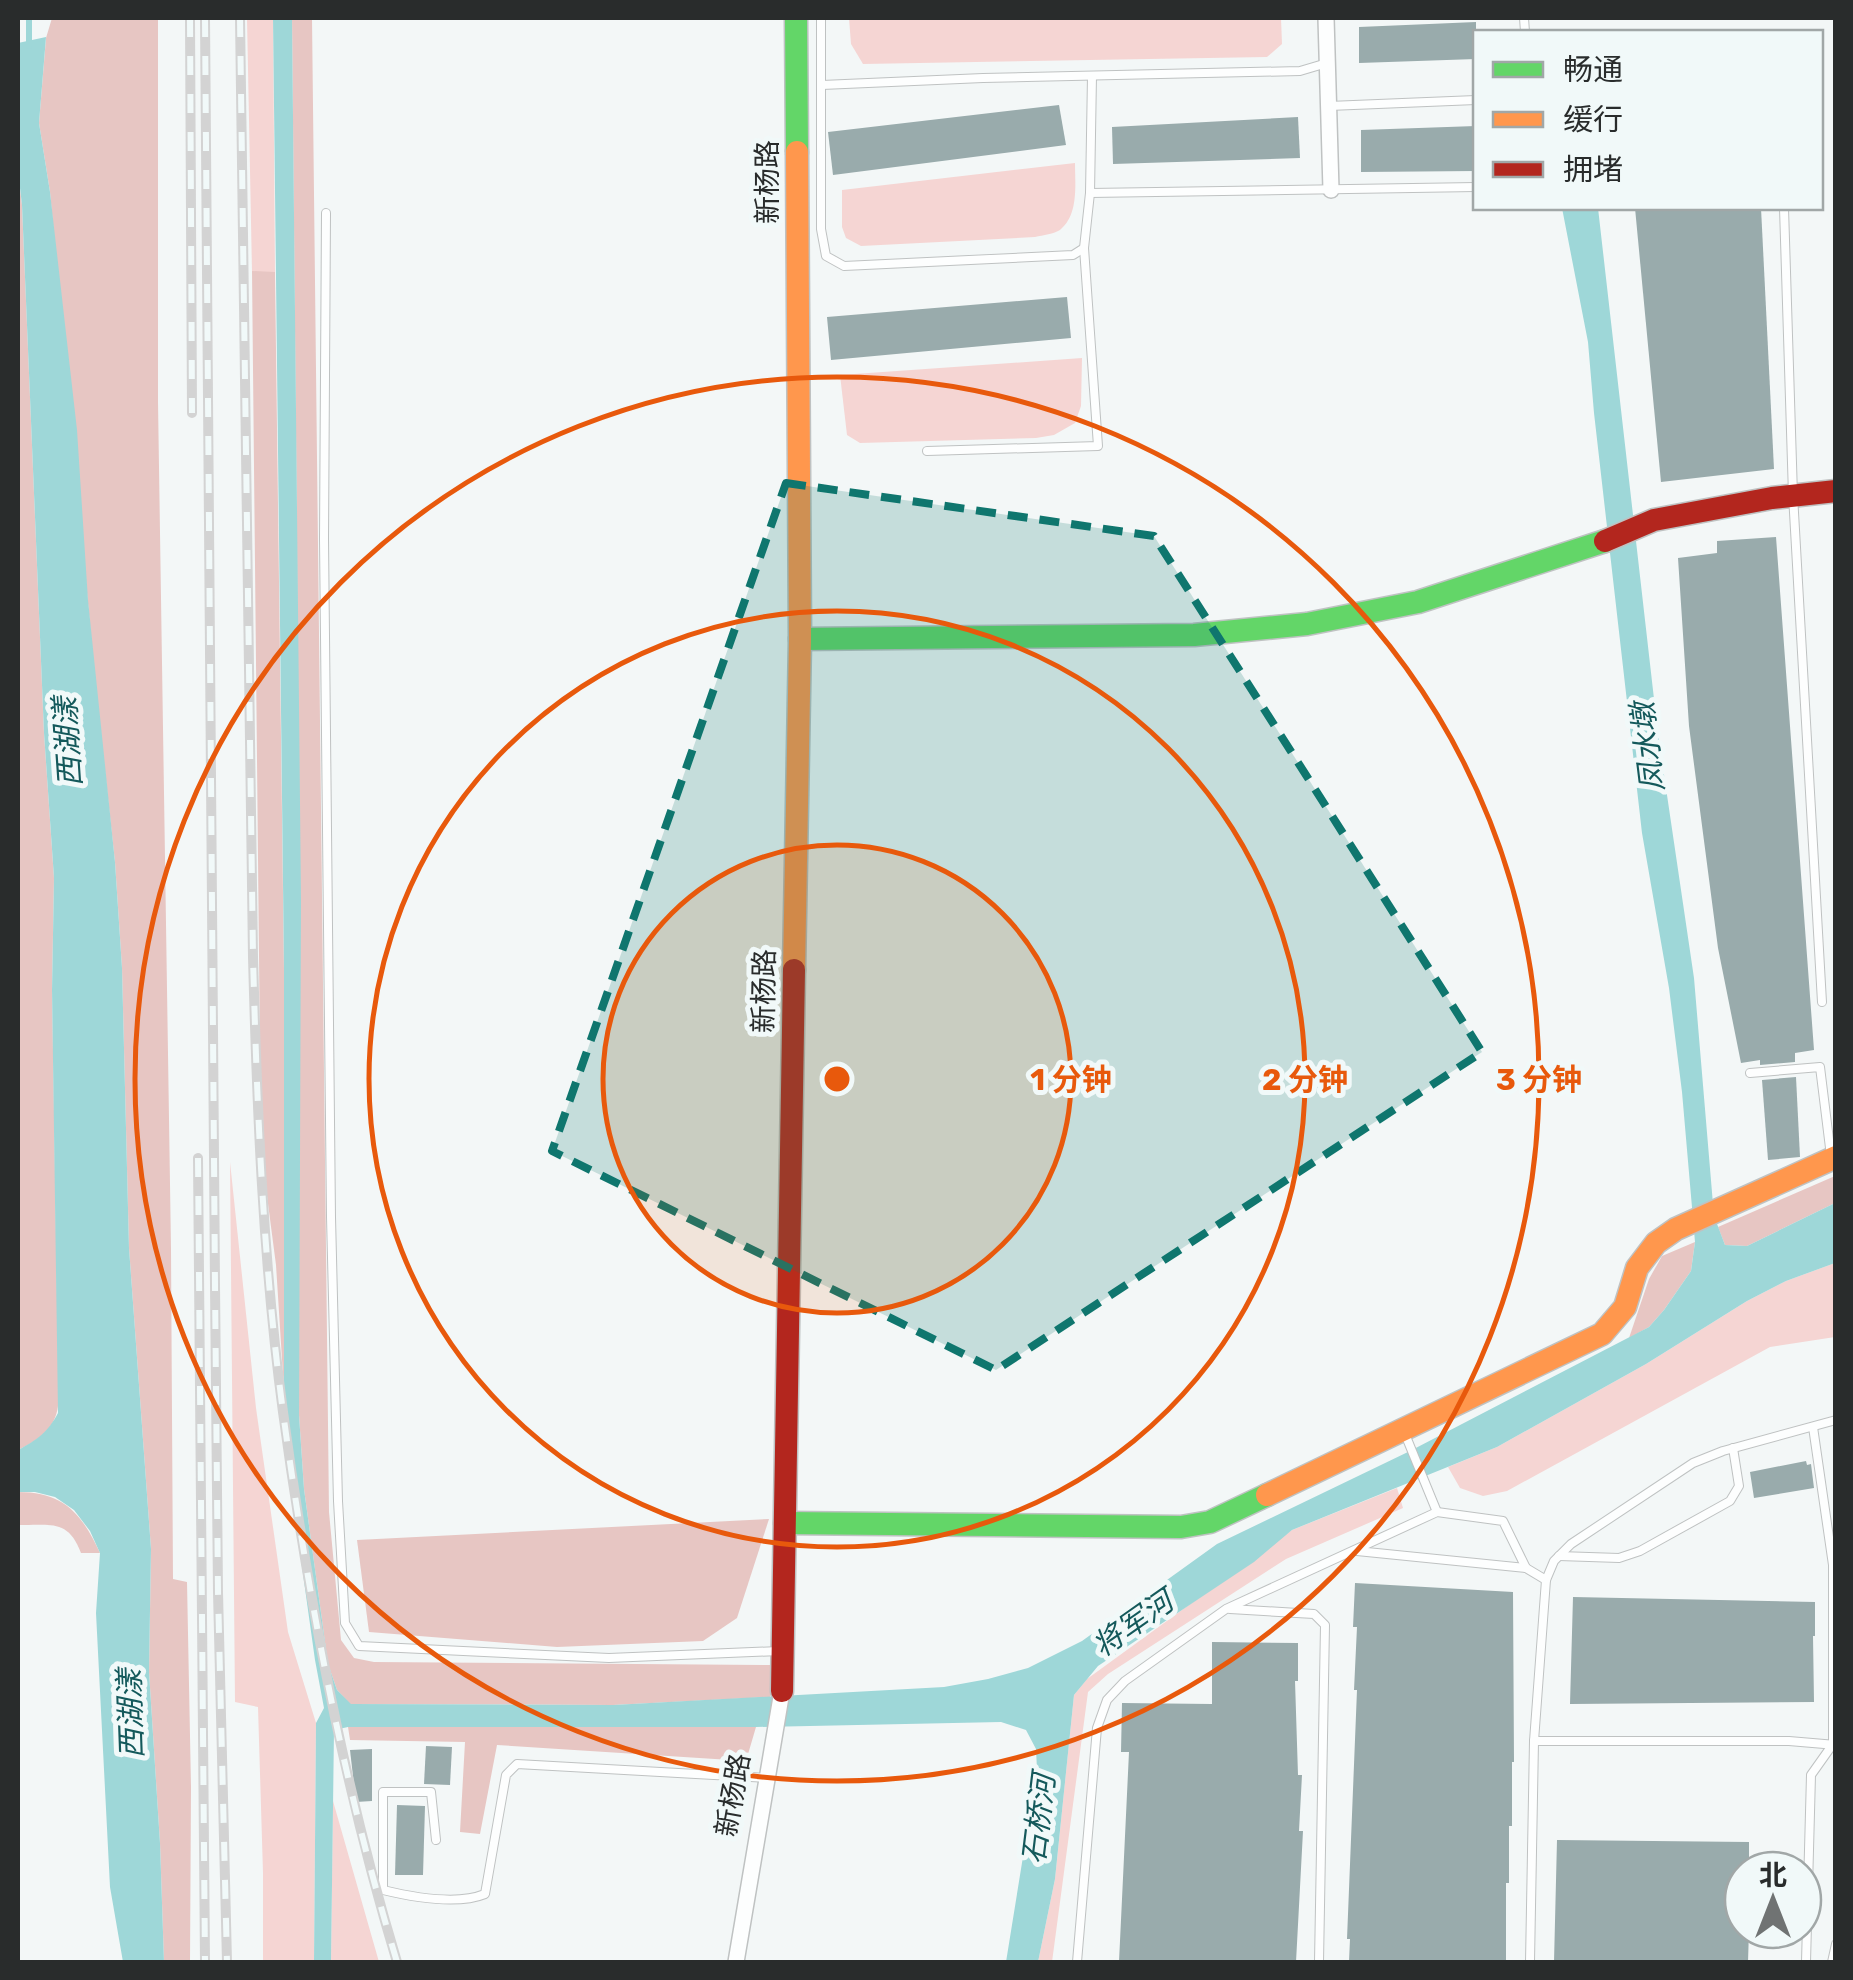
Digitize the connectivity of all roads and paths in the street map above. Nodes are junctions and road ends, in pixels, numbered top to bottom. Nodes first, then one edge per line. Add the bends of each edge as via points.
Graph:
1 (796, 18) edge
2 (821, 18) edge
3 (1326, 18) edge
4 (1328, 63) junction
5 (1092, 76) junction
6 (822, 86) junction
7 (1473, 100) edge
8 (1328, 106) junction
9 (1473, 187) edge
10 (1331, 190) junction
11 (1090, 193) junction
12 (1784, 210) edge
13 (326, 213) dead end
14 (1084, 248) junction
15 (927, 451) dead end
16 (1836, 491) edge
17 (1793, 495) junction
18 (800, 639) junction
19 (1822, 1002) dead end
20 (1750, 1073) dead end
21 (1833, 1158) edge
22 (1836, 1420) edge
23 (1813, 1426) junction
24 (1403, 1430) junction
25 (1733, 1448) junction
26 (1437, 1512) junction
27 (785, 1523) junction
28 (1352, 1550) junction
29 (1559, 1556) junction
30 (1526, 1568) junction
31 (1546, 1580) junction
32 (1226, 1609) junction
33 (784, 1651) junction
34 (782, 1691) joint
35 (1534, 1741) junction
36 (1834, 1744) edge
37 (767, 1778) junction
38 (436, 1840) dead end
39 (1836, 1944) edge
40 (736, 1962) edge
41 (1077, 1962) edge
42 (1319, 1962) edge
43 (1530, 1962) edge
44 (1806, 1962) edge
45 (1832, 1962) edge

1 - 18 street, 新杨路
2 - 6 lane
3 - 4 street
4 - 5 lane via 1300,71
4 - 8 street
5 - 6 lane
5 - 11 lane
6 - 14 lane via 826,256 844,266 1072,255
7 - 8 lane
8 - 10 street
9 - 10 lane
10 - 11 lane
11 - 14 lane
12 - 17 lane
13 - 33 lane via 331,1217 345,1624 358,1646 370,1647 610,1658
14 - 15 lane via 1098,446
16 - 17 street
17 - 18 street via 1654,520 1418,602 1308,624 1194,635
17 - 19 lane
18 - 27 street, 新杨路
20 - 21 lane via 1820,1067
21 - 24 street via 1656,1243 1637,1268 1625,1306 1602,1334
22 - 23 lane
23 - 25 lane
23 - 36 lane via 1833,1565
24 - 26 lane
24 - 27 street via 1234,1512 1181,1527
25 - 29 lane via 1692,1463
25 - 29 lane via 1739,1486 1730,1501 1619,1558
26 - 28 lane
26 - 30 lane via 1503,1520
27 - 33 street, 新杨路
28 - 30 lane
28 - 32 lane
29 - 31 lane
30 - 31 lane
31 - 35 lane
32 - 41 lane via 1107,1700 1097,1728
32 - 42 lane via 1314,1614 1324,1625
33 - 34 street, 新杨路
34 - 37 street, 新杨路
35 - 36 lane
35 - 43 lane
36 - 44 lane via 1811,1774
37 - 38 lane via 518,1764 506,1775 486,1894 471,1900 383,1890 383,1792 430,1792
37 - 40 street, 新杨路
39 - 45 lane

